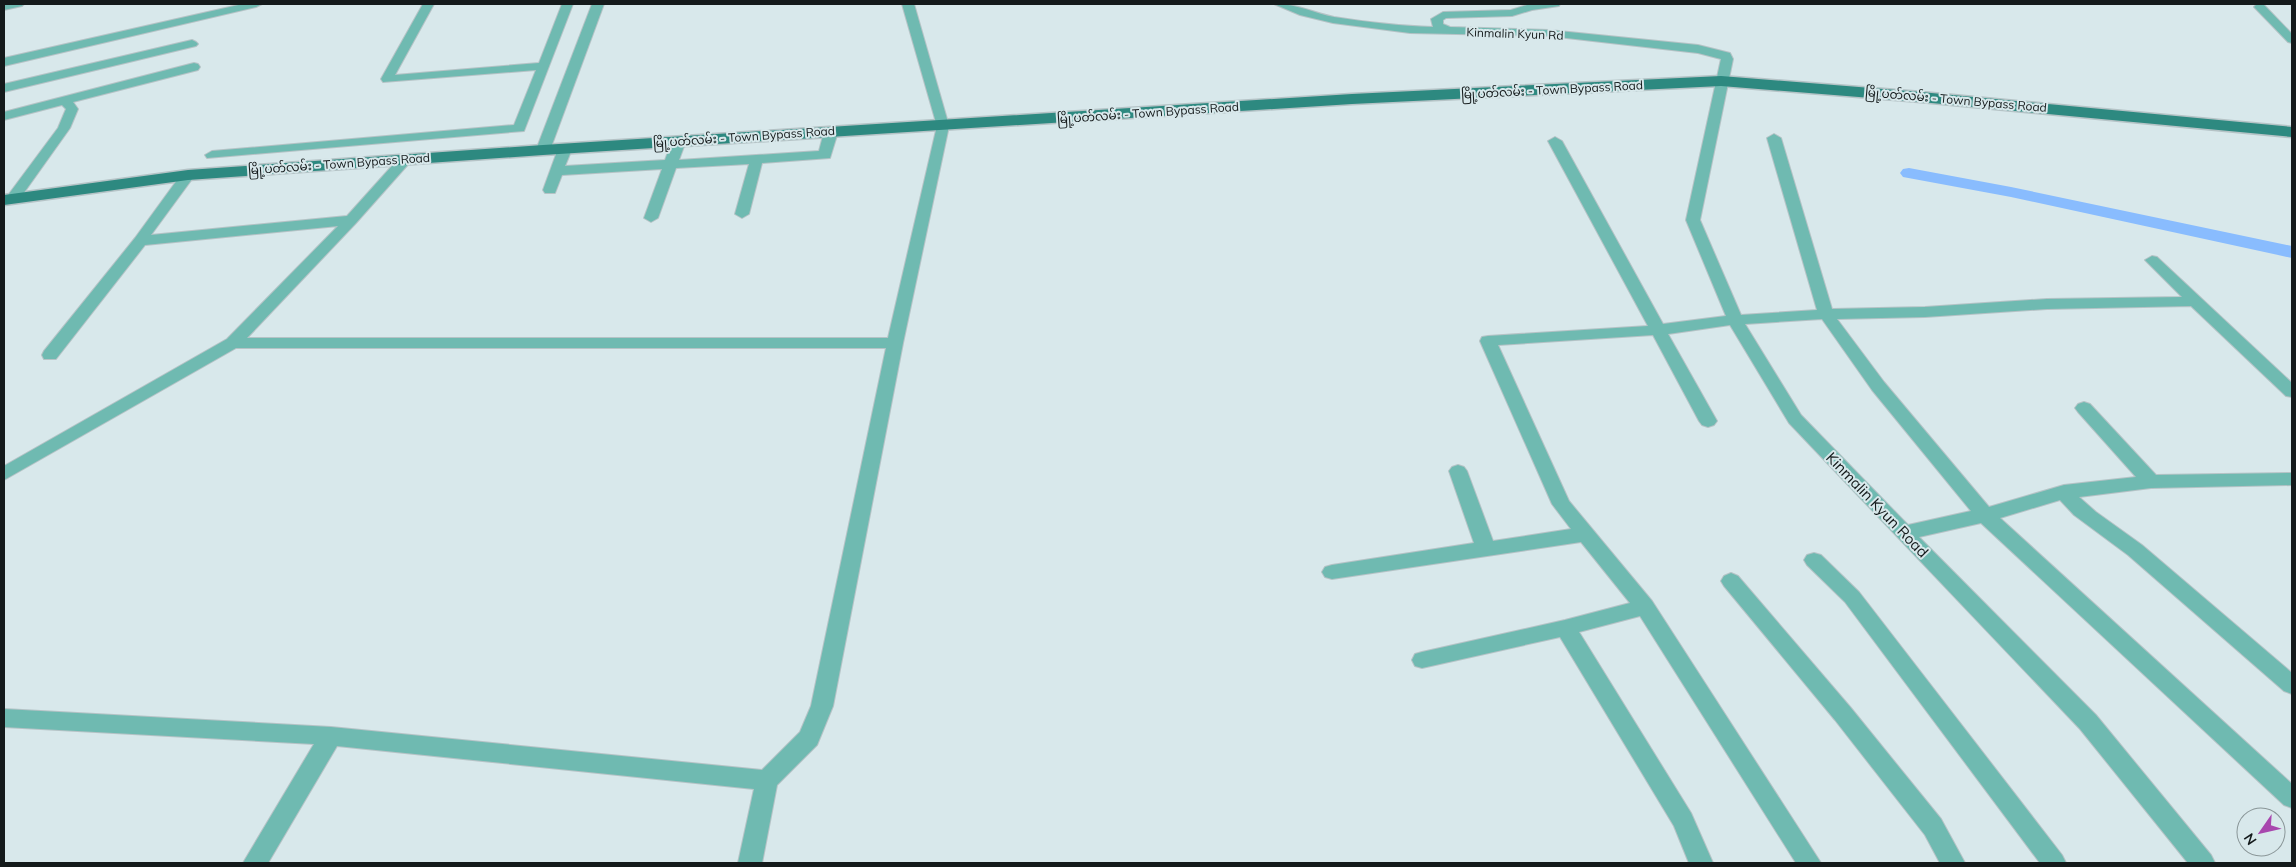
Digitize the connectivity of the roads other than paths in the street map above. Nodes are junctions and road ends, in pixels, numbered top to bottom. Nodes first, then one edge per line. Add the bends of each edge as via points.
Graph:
1 (18, 4) edge
2 (256, 4) edge
3 (428, 4) edge
4 (568, 4) edge
5 (598, 4) edge
6 (908, 4) edge
7 (1280, 4) edge
8 (1555, 4) edge
9 (4, 7) edge
10 (2260, 8) dead end
11 (1450, 32) junction
12 (2292, 40) edge
13 (192, 44) dead end
14 (4, 62) edge
15 (544, 66) junction
16 (194, 67) dead end
17 (1721, 81) junction
18 (4, 88) edge
19 (66, 101) junction
20 (4, 116) edge
21 (943, 126) junction
22 (831, 132) junction
23 (2292, 132) edge
24 (1774, 138) dead end
25 (679, 141) junction
26 (1555, 141) dead end
27 (565, 148) junction
28 (543, 150) junction
29 (212, 155) dead end
30 (757, 158) junction
31 (405, 160) junction
32 (671, 164) junction
33 (557, 171) junction
34 (188, 175) junction
35 (550, 190) dead end
36 (8, 199) edge
37 (742, 214) dead end
38 (651, 218) dead end
39 (352, 220) junction
40 (140, 240) junction
41 (2152, 260) dead end
42 (2197, 301) junction
43 (1826, 314) junction
44 (1735, 320) junction
45 (1658, 330) junction
46 (233, 343) junction
47 (895, 343) junction
48 (50, 355) dead end
49 (2292, 392) edge
50 (2084, 408) dead end
51 (1708, 420) dead end
52 (1458, 471) dead end
53 (4, 474) edge
54 (2292, 479) edge
55 (2151, 482) junction
56 (2064, 492) junction
57 (1985, 515) junction
58 (1904, 533) junction
59 (1586, 534) junction
60 (1486, 549) junction
61 (1814, 560) dead end
62 (1332, 572) dead end
63 (1731, 581) dead end
64 (1645, 607) junction
65 (1565, 628) junction
66 (1422, 660) dead end
67 (2292, 685) edge
68 (4, 718) edge
69 (330, 736) junction
70 (767, 780) junction
71 (2292, 798) edge
72 (255, 863) edge
73 (750, 863) edge
74 (1701, 863) edge
75 (1809, 863) edge
76 (1953, 863) edge
77 (2054, 863) edge
78 (2203, 863) edge

1 - 9 street
2 - 14 street
3 - 15 street via 387,79
4 - 15 street
5 - 28 street
6 - 21 street
7 - 11 street, Kinmalin Kyun Rd via 1333,20
8 - 11 street via 1512,13 1443,15 1437,19 1438,26
10 - 12 street
11 - 17 street, Kinmalin Kyun Rd via 1549,33 1698,49 1726,56
13 - 18 street
15 - 29 street via 519,128
16 - 19 street
17 - 21 main road, မြို့ပတ်လမ်း - Town Bypass Road
17 - 23 main road, မြို့ပတ်လမ်း - Town Bypass Road
17 - 44 street, Kinmalin Kyun Road via 1693,220
19 - 20 street
19 - 36 street via 72,109 64,128
21 - 22 main road, မြို့ပတ်လမ်း - Town Bypass Road
21 - 47 street
22 - 25 main road, မြို့ပတ်လမ်း - Town Bypass Road
22 - 30 street via 825,155
24 - 43 street
25 - 27 main road, မြို့ပတ်လမ်း - Town Bypass Road
25 - 32 street
26 - 45 street
27 - 28 main road, မြို့ပတ်လမ်း - Town Bypass Road
27 - 33 street
28 - 31 main road, မြို့ပတ်လမ်း - Town Bypass Road
30 - 32 street
30 - 37 street
31 - 34 main road, မြို့ပတ်လမ်း - Town Bypass Road
31 - 39 street
32 - 33 street
32 - 38 street
33 - 35 street
34 - 36 main road, မြို့ပတ်လမ်း - Town Bypass Road
34 - 40 street
39 - 40 street
39 - 46 street
40 - 48 street
41 - 42 street
42 - 43 street
42 - 49 street
43 - 44 street
43 - 57 street via 1878,386
44 - 45 street
44 - 58 street, Kinmalin Kyun Road via 1795,419
45 - 51 street
45 - 59 street via 1488,341 1561,504
46 - 47 street
46 - 53 street
47 - 70 street via 822,706 809,738
50 - 55 street
52 - 60 street
54 - 55 street
55 - 56 street
56 - 57 street
56 - 67 street via 2090,520 2132,548
57 - 58 street
57 - 71 street
58 - 78 street, Kinmalin Kyun Road via 2088,722
59 - 60 street
59 - 64 street
60 - 62 street
61 - 77 street via 1852,597
63 - 76 street via 1933,827
64 - 65 street
64 - 75 street
65 - 66 street
65 - 74 street via 1683,820
68 - 69 street
69 - 70 street
69 - 72 street
70 - 73 street

